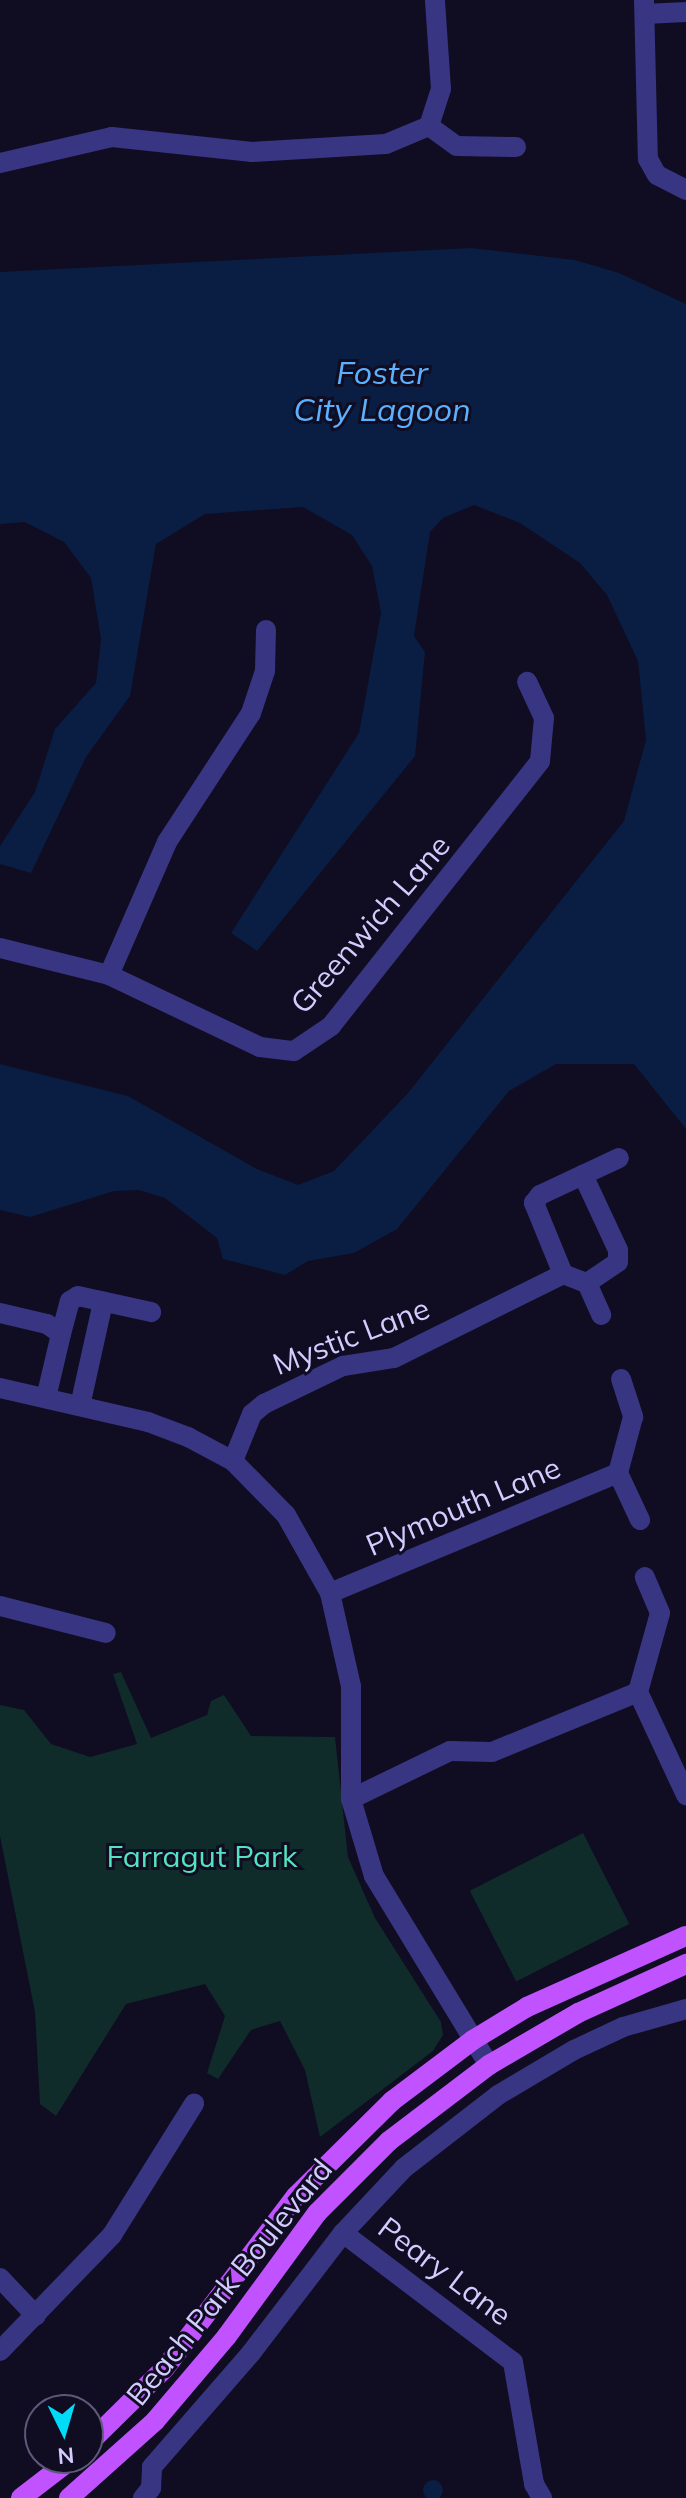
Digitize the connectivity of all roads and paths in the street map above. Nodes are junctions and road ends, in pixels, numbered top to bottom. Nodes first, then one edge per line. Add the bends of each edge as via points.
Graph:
1 (435, 0) edge
2 (645, 7) edge
3 (686, 12) edge
4 (429, 126) junction
5 (516, 147) dead end
6 (0, 163) edge
7 (686, 190) edge
8 (266, 630) dead end
9 (527, 682) dead end
10 (0, 948) edge
11 (109, 975) junction
12 (619, 1158) dead end
13 (583, 1175) junction
14 (563, 1274) junction
15 (587, 1283) junction
16 (103, 1302) junction
17 (151, 1312) dead end
18 (0, 1313) edge
19 (601, 1315) dead end
20 (61, 1334) junction
21 (621, 1379) dead end
22 (0, 1388) edge
23 (46, 1398) junction
24 (80, 1406) junction
25 (233, 1461) junction
26 (618, 1473) junction
27 (640, 1520) dead end
28 (645, 1577) dead end
29 (330, 1593) junction
30 (0, 1606) edge
31 (106, 1633) dead end
32 (638, 1692) junction
33 (686, 1795) edge
34 (351, 1799) junction
35 (686, 1936) edge
36 (686, 1964) edge
37 (686, 2009) edge
38 (473, 2040) junction
39 (489, 2065) junction
40 (194, 2104) dead end
41 (343, 2233) junction
42 (0, 2278) edge
43 (36, 2316) junction
44 (0, 2351) edge
45 (104, 2428) edge
46 (52, 2474) edge
47 (21, 2498) edge
48 (69, 2498) edge
49 (143, 2498) edge
50 (542, 2498) edge

1 - 4 street via 441,89
2 - 3 street
2 - 7 street via 648,159 657,175
4 - 5 street via 457,146
4 - 6 street via 386,144 252,152 112,137
8 - 11 street via 265,671 251,713 167,842
9 - 11 street, Greenwich Lane via 544,718 540,761 331,1026 294,1051 260,1047
10 - 11 street, Greenwich Lane
12 - 13 street
13 - 14 street via 534,1203
13 - 15 street via 618,1250 618,1262 610,1271
14 - 15 street
14 - 25 street, Mystic Lane via 394,1358 343,1366 264,1404 252,1414
15 - 19 street
16 - 17 street
16 - 20 street via 78,1296 70,1301
16 - 24 street
18 - 20 street via 47,1324
20 - 23 street
21 - 26 street via 633,1417
22 - 23 street
23 - 24 street
24 - 25 street via 148,1422
25 - 29 street via 286,1515
26 - 27 street
26 - 29 street, Plymouth Lane
28 - 32 street via 660,1613
29 - 34 street via 351,1686
30 - 31 street
32 - 33 street
32 - 34 street via 492,1752 450,1751
34 - 38 street via 374,1876
35 - 38 main road, Beach Park Boulevard via 527,2007
36 - 39 main road, Beach Park Boulevard via 651,1977
37 - 41 street via 623,2027 498,2095 404,2168
38 - 39 street
38 - 45 main road, Beach Park Boulevard via 338,2150 260,2241 165,2368
39 - 48 main road, Beach Park Boulevard via 413,2121 349,2180 280,2258 227,2336 164,2411
40 - 43 street via 112,2235
41 - 49 street via 251,2353 152,2467 151,2488
41 - 50 street, Peary Lane via 513,2362 534,2484
42 - 43 street
43 - 44 street
46 - 47 main road

